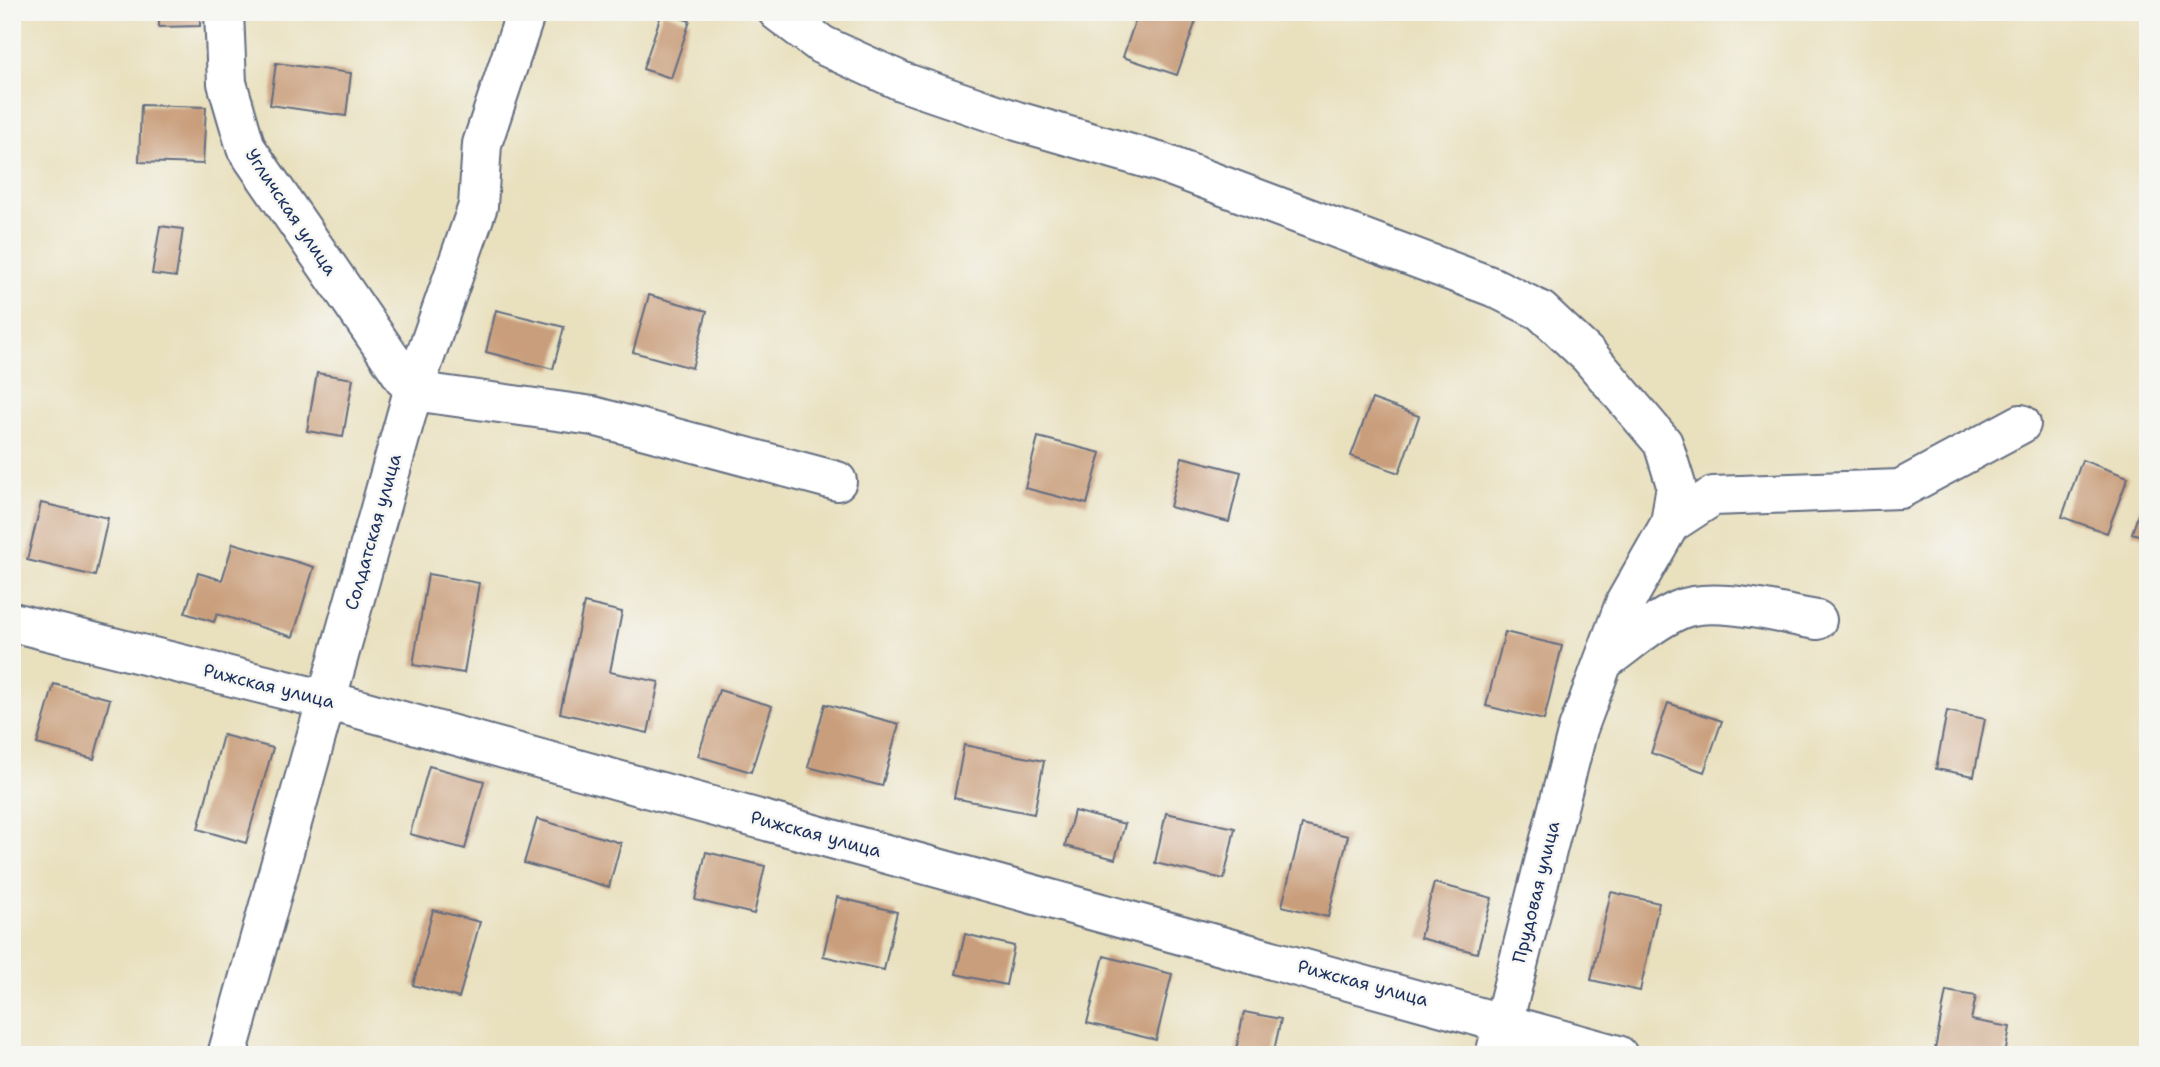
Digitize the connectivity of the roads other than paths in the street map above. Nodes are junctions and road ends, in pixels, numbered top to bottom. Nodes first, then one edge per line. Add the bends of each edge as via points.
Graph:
1 (223, 12) edge
2 (526, 12) edge
3 (778, 12) edge
4 (413, 391) junction
5 (2021, 424) dead end
6 (837, 481) dead end
7 (1670, 524) junction
8 (1817, 620) dead end
9 (12, 622) edge
10 (1604, 661) junction
11 (326, 700) junction
12 (1499, 1038) edge
13 (227, 1055) edge
14 (1618, 1055) edge

1 - 4 street, Угличская улица via 227,83 246,148
2 - 4 street, Солдатская улица via 482,144 478,206
3 - 7 street via 822,44 903,82 1162,163 1493,287 1541,311 1589,356 1663,443 1676,485
4 - 6 street via 593,416
4 - 11 street, Солдатская улица
5 - 7 street via 1900,489 1713,496
7 - 10 street, Прудовая улица via 1625,603
8 - 10 street via 1726,606 1682,608
9 - 11 street, Рижская улица
10 - 12 street, Прудовая улица via 1578,729
11 - 12 street, Рижская улица
11 - 13 street, Солдатская улица
12 - 14 street, Рижская улица

